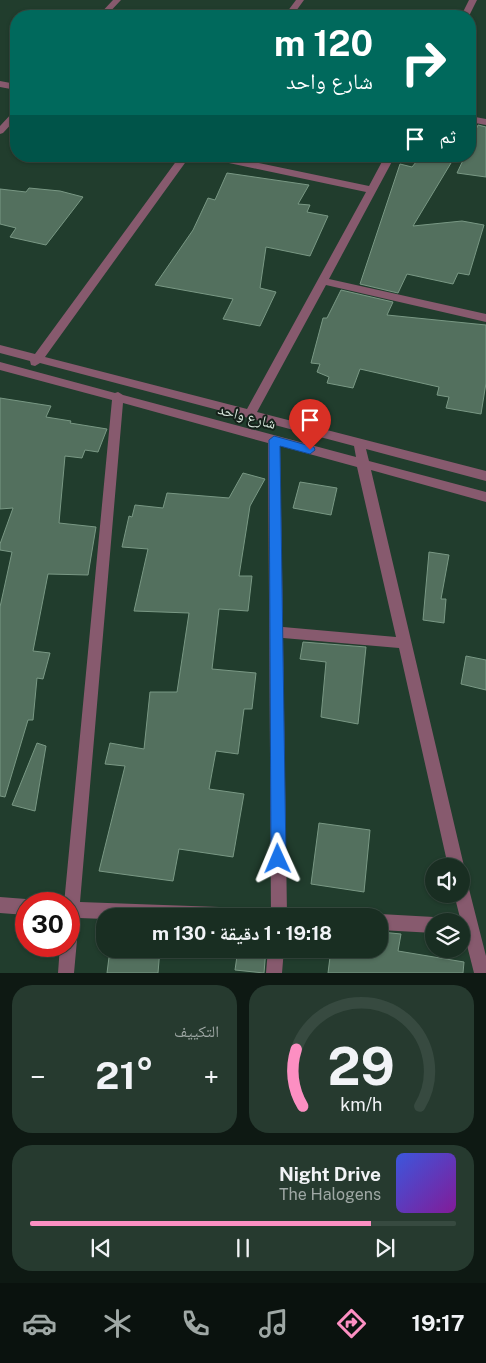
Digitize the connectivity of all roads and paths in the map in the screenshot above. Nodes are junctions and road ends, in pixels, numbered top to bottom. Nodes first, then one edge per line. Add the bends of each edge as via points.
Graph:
1 (117, 0) edge
2 (108, 10) edge
3 (10, 121) edge
4 (0, 132) edge
5 (181, 162) edge
6 (239, 162) edge
7 (387, 162) edge
8 (372, 190) junction
9 (324, 282) junction
10 (486, 318) edge
11 (0, 349) edge
12 (38, 358) junction
13 (0, 366) edge
14 (26, 373) junction
15 (118, 396) junction
16 (251, 413) junction
17 (274, 440) junction
18 (360, 442) junction
19 (363, 464) junction
20 (486, 476) edge
21 (486, 497) edge
22 (276, 632) junction
23 (404, 643) junction
24 (454, 858) edge
25 (73, 892) edge
26 (0, 905) edge
27 (15, 906) edge
28 (279, 908) edge
29 (80, 910) edge
30 (96, 911) edge
31 (388, 922) edge
32 (425, 924) edge
33 (470, 938) edge
34 (67, 957) edge
35 (275, 958) edge
36 (66, 973) edge
37 (274, 973) edge
38 (482, 973) edge

1 - 2 street
3 - 4 street
5 - 12 street
6 - 8 street
7 - 8 street
8 - 9 street
9 - 10 street
9 - 16 street
11 - 12 street, شارع واحد
12 - 14 street
12 - 16 street, شارع واحد
13 - 14 street, شارع واحد
14 - 15 street, شارع واحد
15 - 17 street, شارع واحد
15 - 25 street
16 - 18 street, شارع واحد
17 - 19 street, شارع واحد
17 - 22 street
18 - 19 street
18 - 20 street, شارع واحد
19 - 21 street, شارع واحد
19 - 23 street
22 - 23 street
22 - 28 street
23 - 24 street
26 - 27 street
29 - 30 street
31 - 32 street
33 - 38 street
34 - 36 street
35 - 37 street

